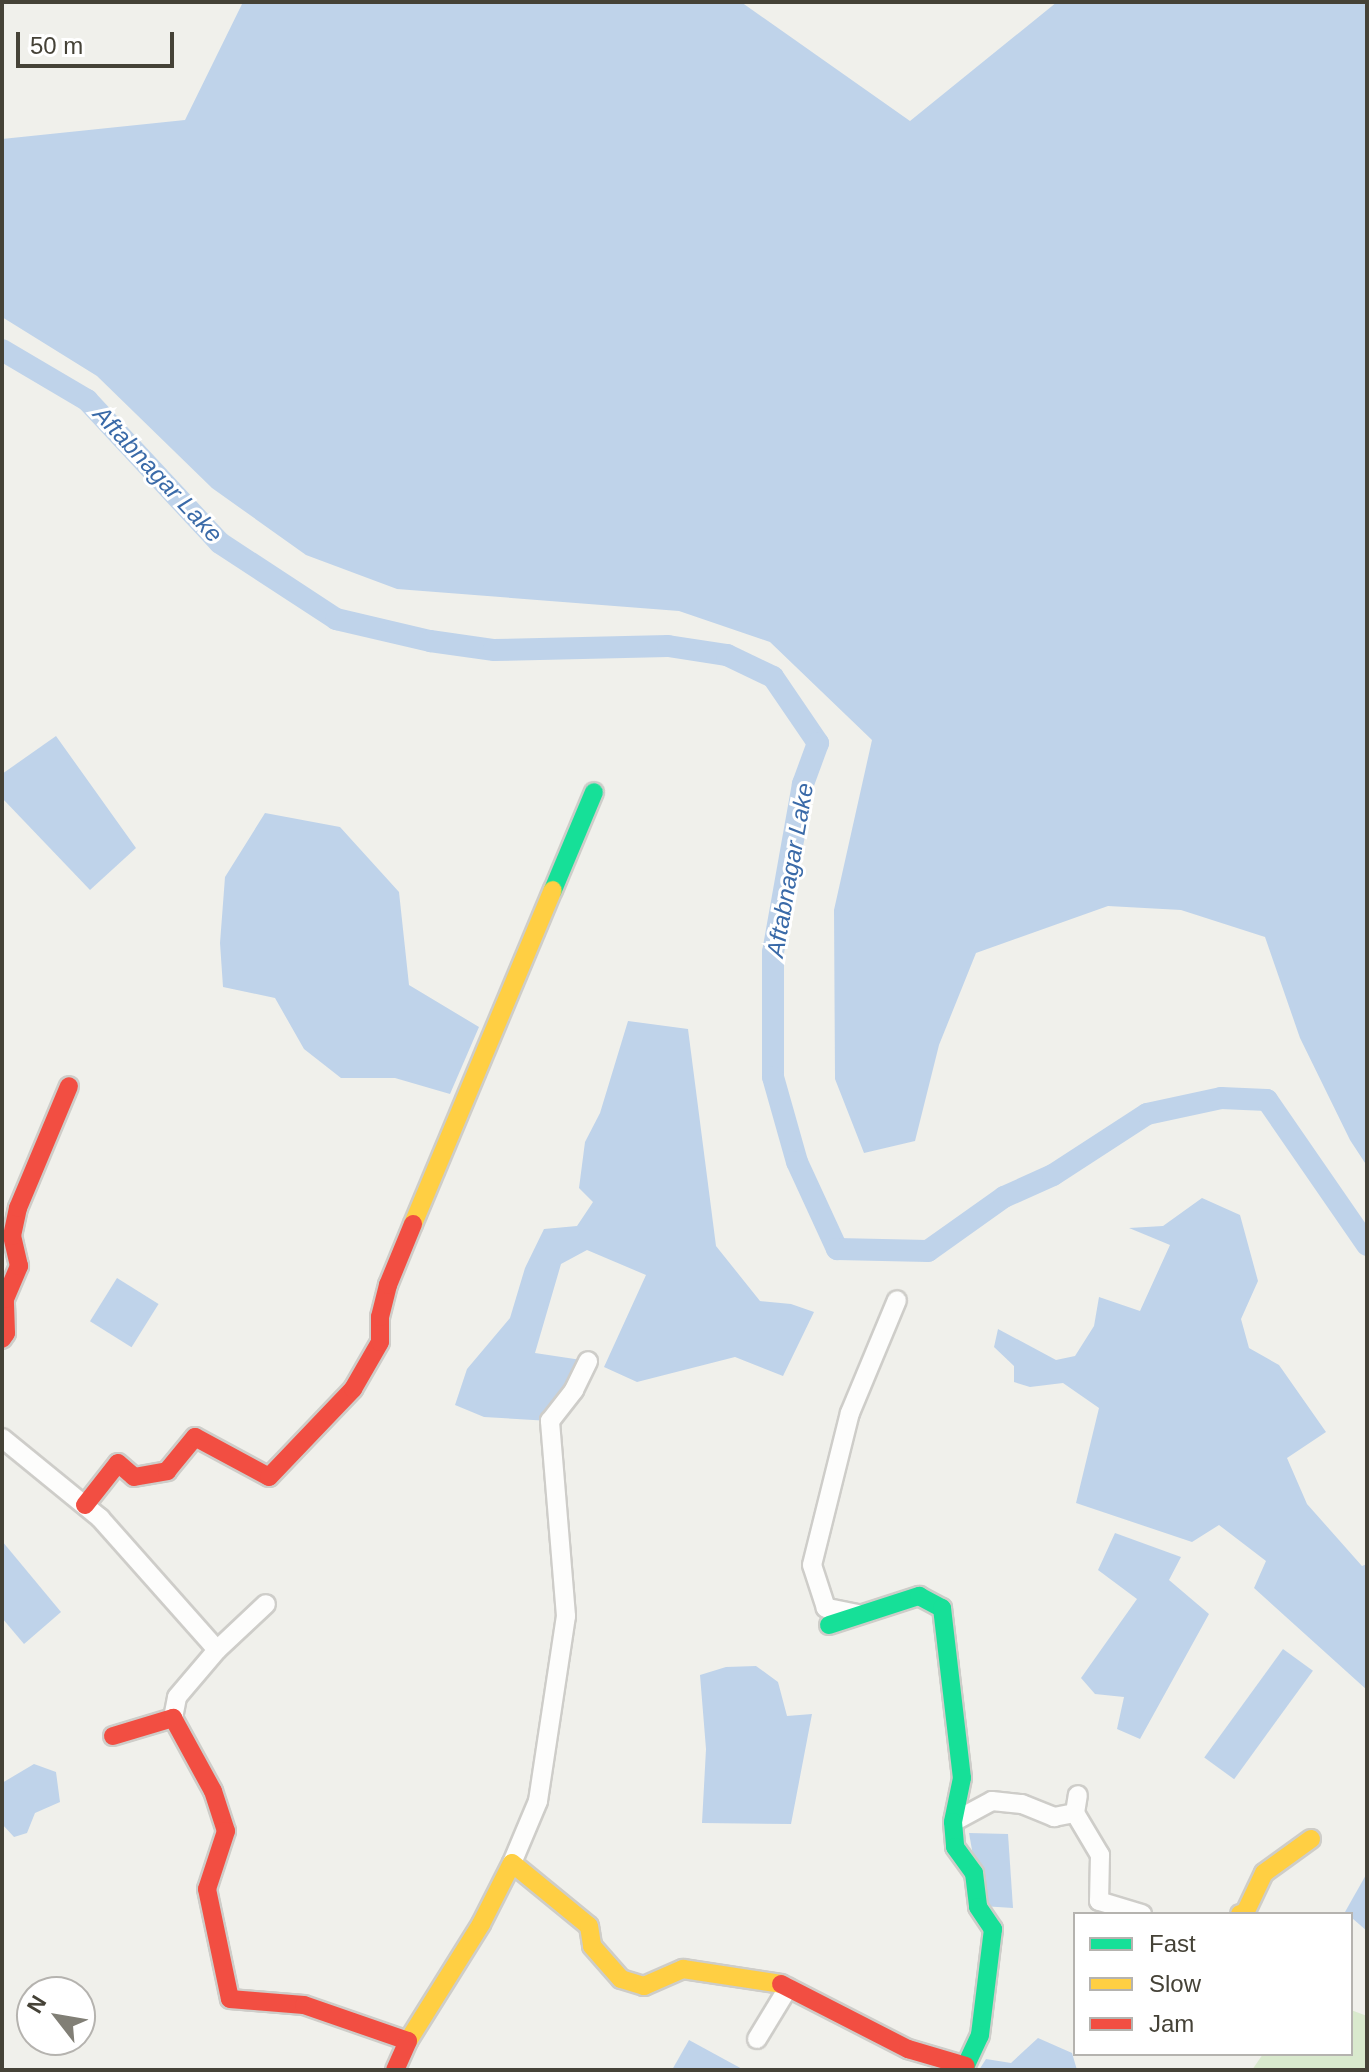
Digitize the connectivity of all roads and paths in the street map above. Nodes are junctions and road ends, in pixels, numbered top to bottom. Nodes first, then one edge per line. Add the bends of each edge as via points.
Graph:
1 (594, 792) dead end
2 (69, 1086) dead end
3 (897, 1300) dead end
4 (2, 1339) edge
5 (588, 1361) dead end
6 (2, 1438) edge
7 (85, 1505) junction
8 (266, 1604) dead end
9 (860, 1615) junction
10 (829, 1625) dead end
11 (217, 1650) junction
12 (173, 1718) junction
13 (113, 1736) dead end
14 (953, 1822) junction
15 (1311, 1839) dead end
16 (512, 1863) junction
17 (1135, 1912) edge
18 (1245, 1912) edge
19 (788, 1988) junction
20 (757, 2039) dead end
21 (408, 2041) junction
22 (965, 2068) edge
23 (395, 2070) edge

1 - 7 street via 388,1285 380,1342 353,1389 269,1477 195,1437 167,1471 134,1477 118,1463
2 - 4 street via 18,1208 12,1236 19,1266 5,1299
3 - 9 street via 850,1413 812,1565 826,1608
5 - 16 street via 550,1421 566,1616 538,1801
6 - 7 street
7 - 11 street
8 - 11 street
9 - 10 street
9 - 14 street via 919,1596 942,1608 962,1778
11 - 12 street via 177,1697
12 - 13 street
12 - 21 street via 213,1791 226,1831 207,1889 230,1999 304,2005
14 - 17 street via 992,1801 1022,1804 1054,1817 1076,1804 1100,1855 1099,1901
14 - 22 street via 955,1847 974,1873 978,1907 993,1929 980,2035
15 - 18 street via 1264,1873
16 - 19 street via 589,1926 592,1946 621,1979 644,1986 683,1969
16 - 21 street via 481,1924
19 - 20 street
19 - 22 street via 908,2049
21 - 23 street

